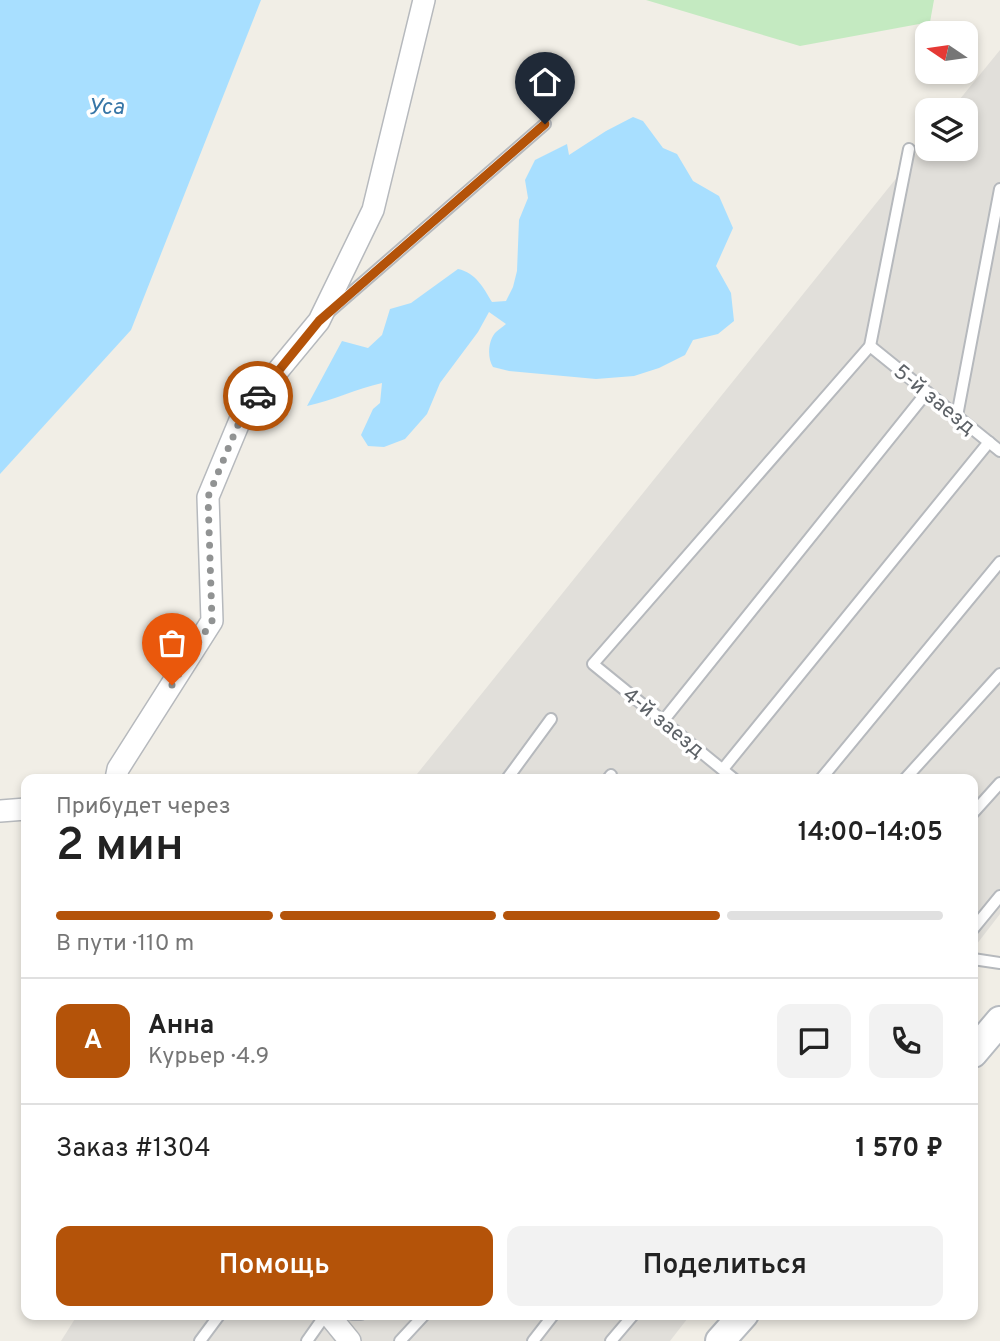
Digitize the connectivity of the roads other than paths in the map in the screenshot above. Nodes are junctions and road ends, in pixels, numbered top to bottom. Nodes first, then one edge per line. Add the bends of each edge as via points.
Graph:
1 (424, 0) edge
2 (545, 124) dead end
3 (909, 149) dead end
4 (1000, 190) edge
5 (319, 321) junction
6 (870, 346) junction
7 (928, 392) junction
8 (957, 416) junction
9 (989, 442) junction
10 (1000, 451) edge
11 (1000, 562) edge
12 (1000, 674) edge
13 (551, 719) dead end
14 (663, 721) junction
15 (723, 769) junction
16 (117, 774) edge
17 (510, 774) edge
18 (728, 774) edge
19 (825, 774) edge
20 (910, 774) edge
21 (1000, 783) edge
22 (978, 807) edge
23 (21, 809) edge
24 (0, 811) edge
25 (1000, 897) edge
26 (978, 923) edge
27 (978, 960) edge
28 (1000, 963) edge
29 (1000, 1021) edge
30 (978, 1047) edge
31 (216, 1320) edge
32 (323, 1320) edge
33 (332, 1320) edge
34 (419, 1320) edge
35 (549, 1320) edge
36 (629, 1320) edge
37 (739, 1320) edge
38 (200, 1341) edge
39 (307, 1341) edge
40 (350, 1341) edge
41 (400, 1341) edge
42 (533, 1341) edge
43 (611, 1341) edge
44 (720, 1341) edge

1 - 5 street via 373,210
2 - 5 lane
3 - 6 lane
4 - 8 lane
5 - 16 street via 243,413 208,497 212,621
6 - 7 lane, 5-й заезд
6 - 14 lane, 4-й заезд via 593,664
7 - 8 lane, 5-й заезд
7 - 14 lane
8 - 9 lane, 5-й заезд
9 - 10 lane, 5-й заезд
9 - 15 lane
11 - 19 lane
12 - 20 lane
13 - 17 lane
14 - 15 lane, 4-й заезд
15 - 18 lane, 4-й заезд
21 - 22 lane
23 - 24 street
25 - 26 lane
27 - 28 lane
29 - 30 main road
31 - 38 lane
32 - 39 lane
33 - 40 street
34 - 41 lane
35 - 42 lane
36 - 43 lane
37 - 44 main road

